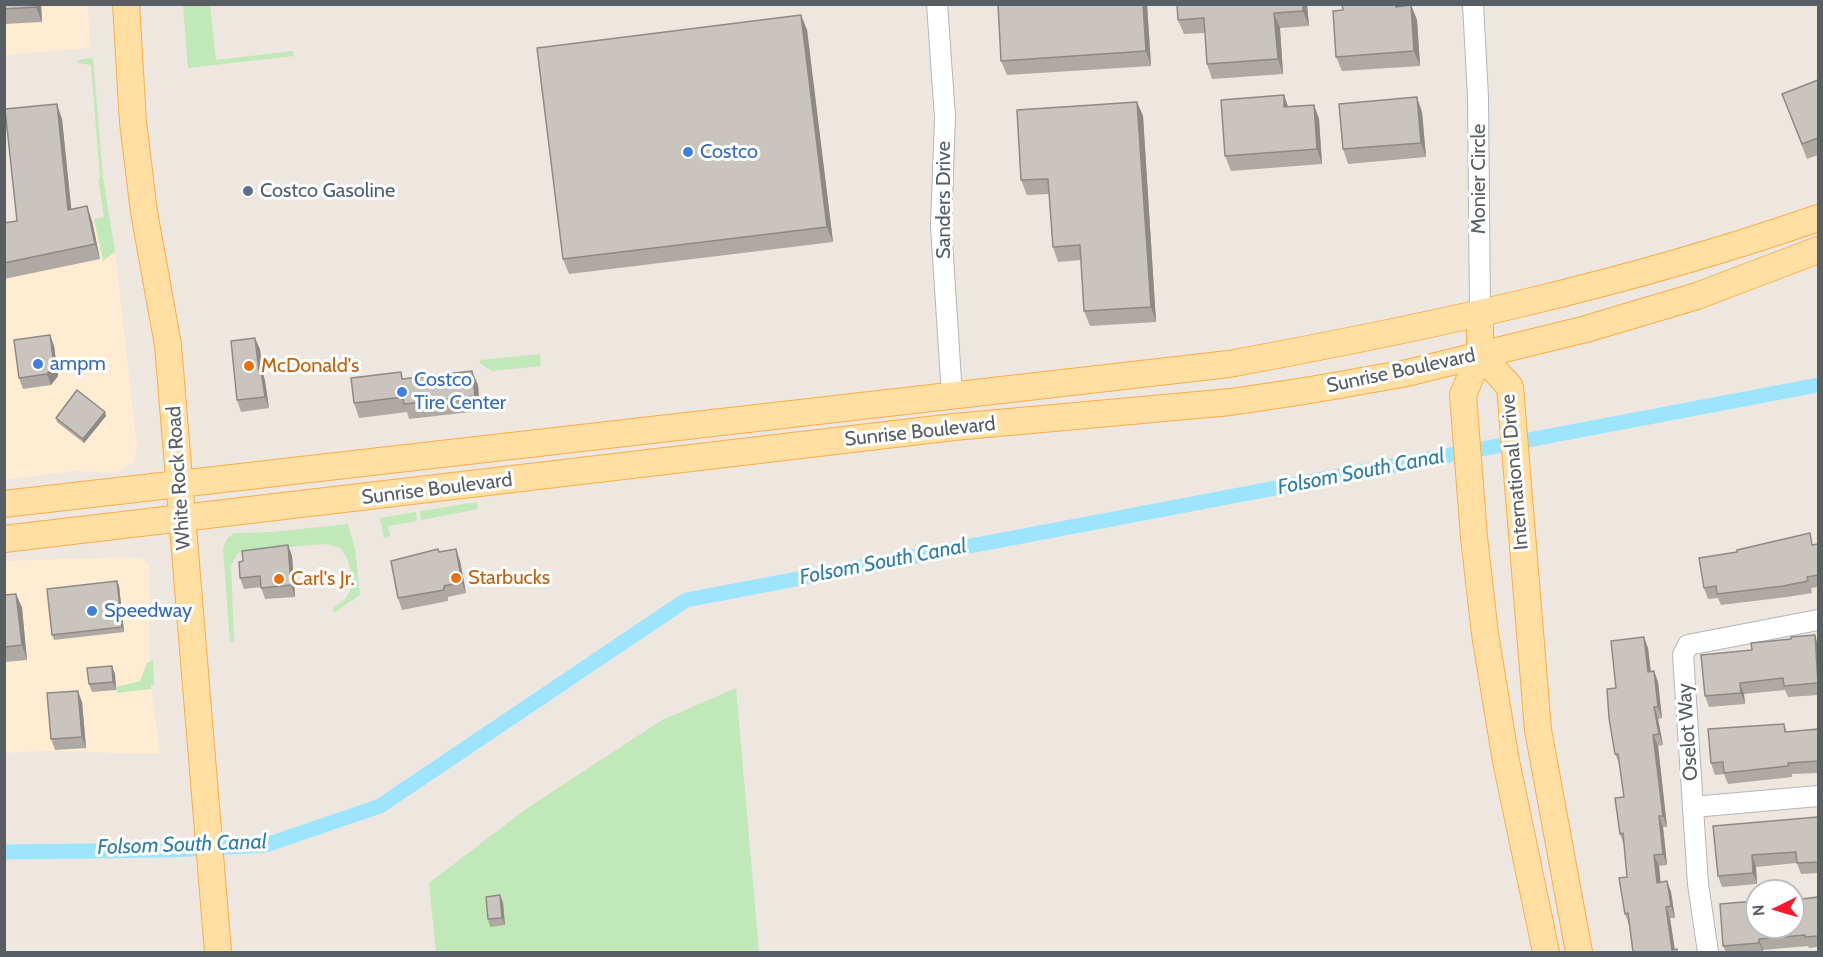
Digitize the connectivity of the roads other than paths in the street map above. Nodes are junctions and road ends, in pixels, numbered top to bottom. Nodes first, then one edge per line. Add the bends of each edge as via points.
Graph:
1 (126, 4) edge
2 (937, 4) edge
3 (1473, 4) edge
4 (1818, 218) edge
5 (1818, 250) edge
6 (1480, 314) junction
7 (1480, 354) junction
8 (952, 396) junction
9 (874, 436) junction
10 (179, 484) junction
11 (4, 504) edge
12 (182, 519) junction
13 (4, 539) edge
14 (1818, 620) edge
15 (1818, 796) edge
16 (1693, 807) junction
17 (218, 952) edge
18 (1546, 952) edge
19 (1579, 952) edge
20 (1708, 952) edge

1 - 10 main road, White Rock Road via 133,122 144,212 168,345
2 - 8 street, Sanders Drive via 945,117 941,226
3 - 6 street, Monier Circle
4 - 6 main road, Sunrise Boulevard via 1626,279
5 - 7 main road, Sunrise Boulevard via 1586,330
6 - 7 main road, Monier Circle
6 - 8 main road, Sunrise Boulevard via 1229,364
7 - 9 main road, Sunrise Boulevard via 1407,373 1231,402
7 - 18 main road via 1463,395 1485,634 1506,761
7 - 19 main road, International Drive via 1510,387 1538,730
8 - 9 main road via 943,411 934,416 903,421
8 - 10 main road, Sunrise Boulevard
9 - 12 main road, Sunrise Boulevard
10 - 11 main road, Sunrise Boulevard
10 - 12 main road, White Rock Road
12 - 13 main road, Sunrise Boulevard
12 - 17 main road, White Rock Road
14 - 16 street, Oselot Way via 1689,645 1683,655
15 - 16 street
16 - 20 street, Oselot Way

